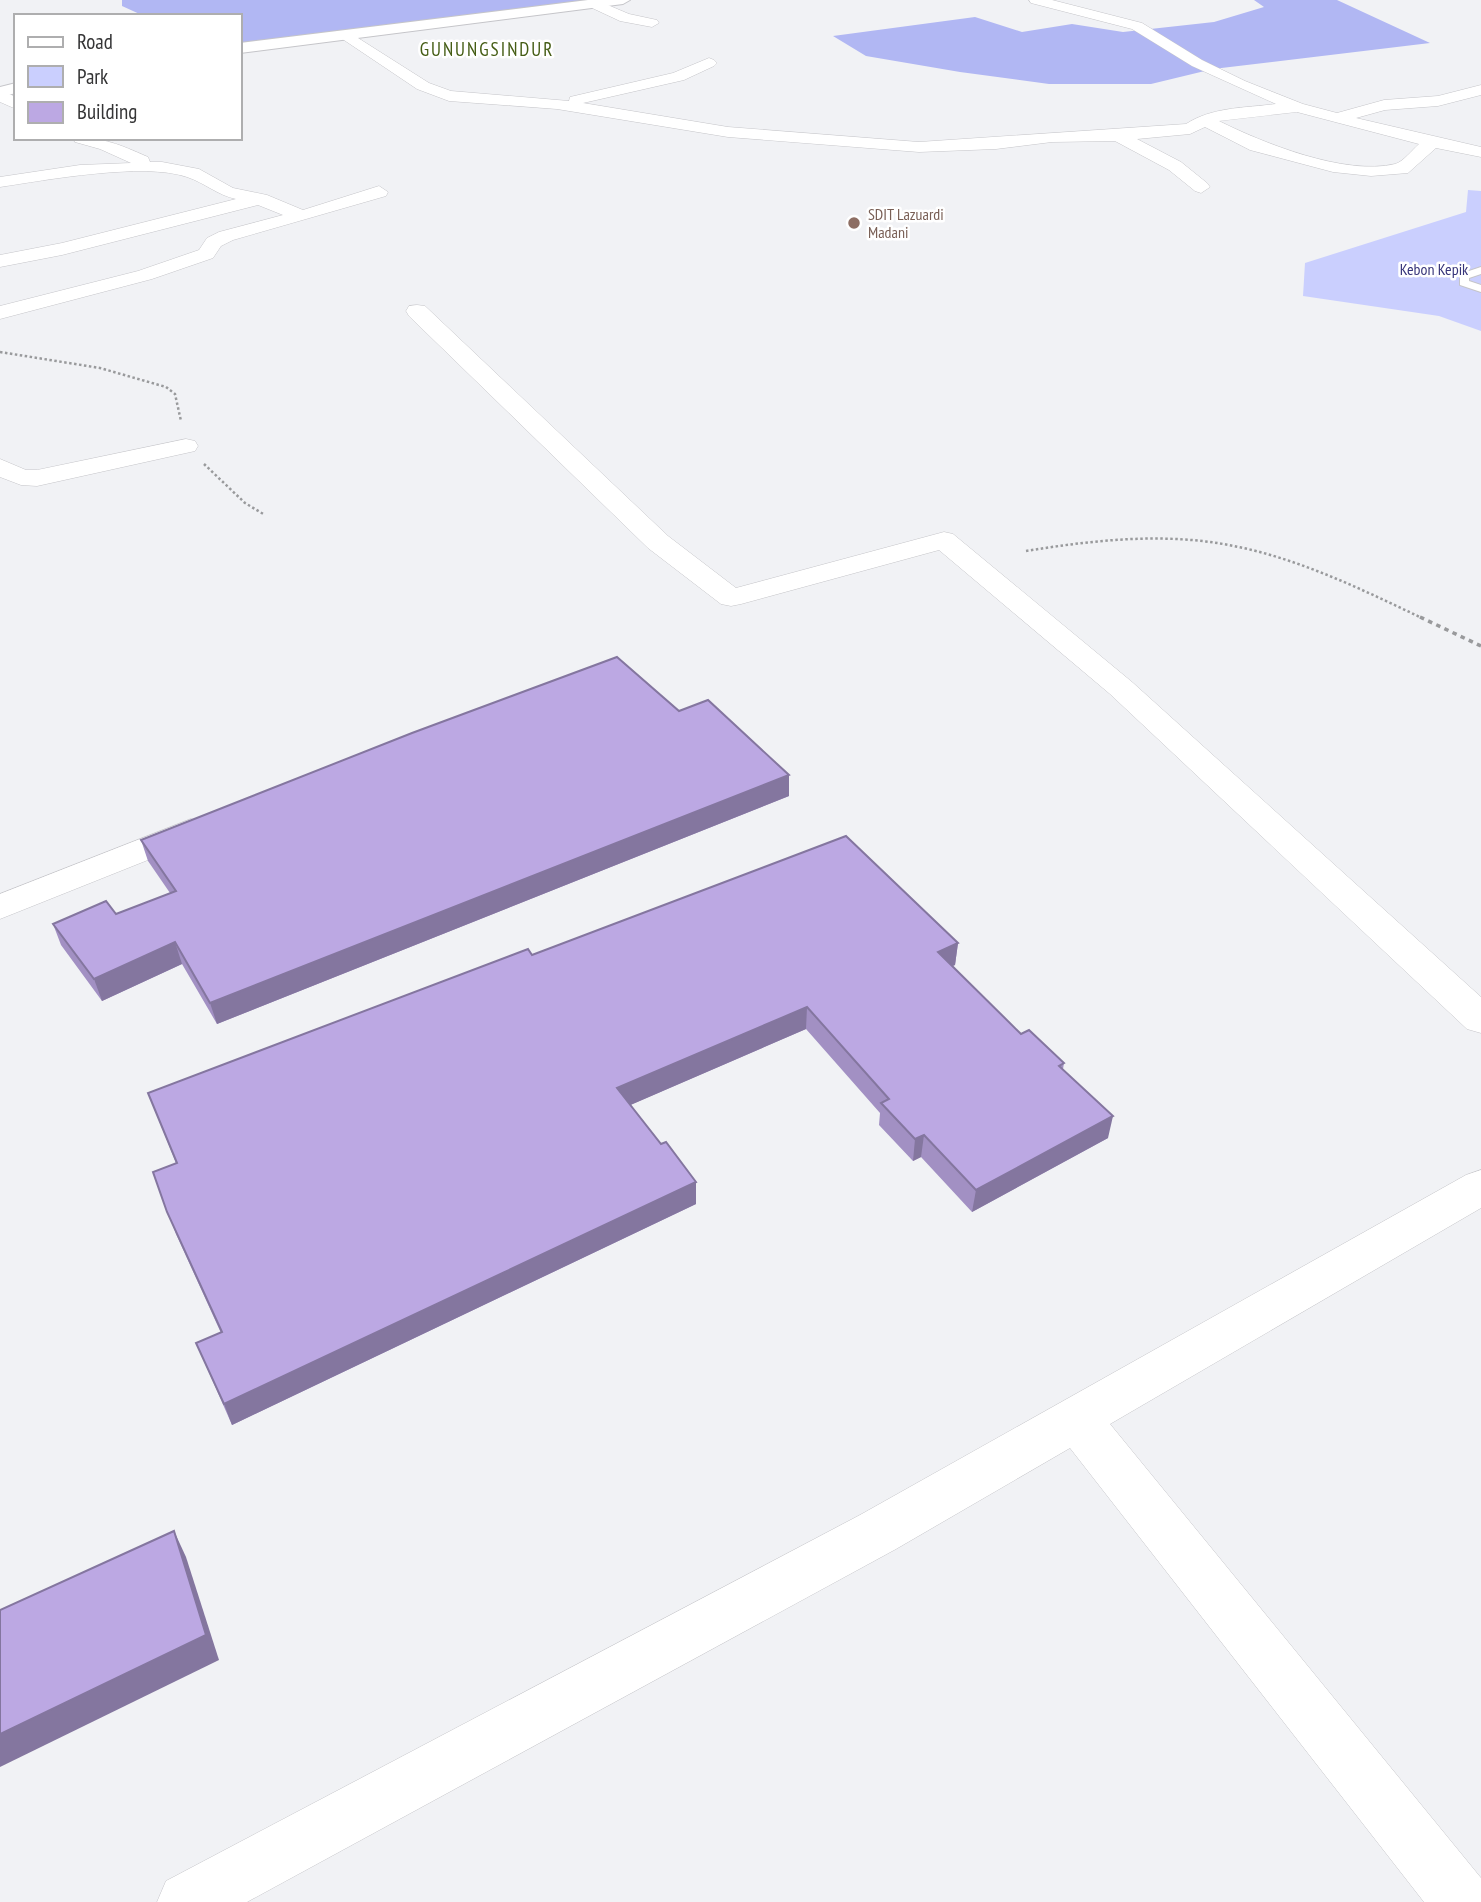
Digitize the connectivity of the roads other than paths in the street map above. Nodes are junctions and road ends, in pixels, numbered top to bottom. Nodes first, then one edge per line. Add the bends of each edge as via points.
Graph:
1 (623, 0) edge
2 (1036, 0) edge
3 (595, 4) junction
4 (652, 23) dead end
5 (342, 34) junction
6 (242, 48) edge
7 (709, 63) dead end
8 (1481, 90) edge
9 (556, 104) junction
10 (1297, 107) junction
11 (1340, 117) junction
12 (1204, 120) junction
13 (1117, 135) junction
14 (86, 140) edge
15 (1433, 141) junction
16 (1481, 152) edge
17 (162, 167) junction
18 (1371, 171) junction
19 (0, 182) edge
20 (1349, 185) dead end
21 (1201, 187) dead end
22 (379, 192) dead end
23 (260, 199) junction
24 (302, 216) junction
25 (0, 261) edge
26 (1481, 270) edge
27 (1481, 289) edge
28 (417, 311) dead end
29 (0, 313) edge
30 (186, 446) road end
31 (0, 467) edge
32 (214, 821) edge
33 (0, 907) edge
34 (1481, 1020) edge
35 (1481, 1187) edge
36 (1076, 1419) junction
37 (187, 1902) edge
38 (1461, 1902) edge

1 - 3 main road
2 - 10 street via 1137,26 1197,63
3 - 4 street via 625,18
3 - 5 main road
5 - 6 main road
5 - 9 street via 434,92
7 - 9 street via 678,77
8 - 11 street
9 - 13 street via 728,132 919,147
10 - 11 street
10 - 12 street
11 - 15 street
12 - 13 street via 1190,129
12 - 18 street via 1256,146 1333,167
13 - 21 street via 1175,166
14 - 17 street
15 - 16 street
15 - 18 street via 1402,169
17 - 19 street via 80,170
17 - 23 street via 193,173 227,192
18 - 20 street
22 - 24 street
23 - 24 street
23 - 25 street
24 - 29 street via 226,236 214,242 206,254 145,275
26 - 27 lane via 1464,276 1464,283
28 - 34 street via 659,542 731,598 944,540 1121,688
30 - 31 street via 37,478 21,477
32 - 33 street
35 - 36 street
36 - 37 street via 878,1532
36 - 38 street

